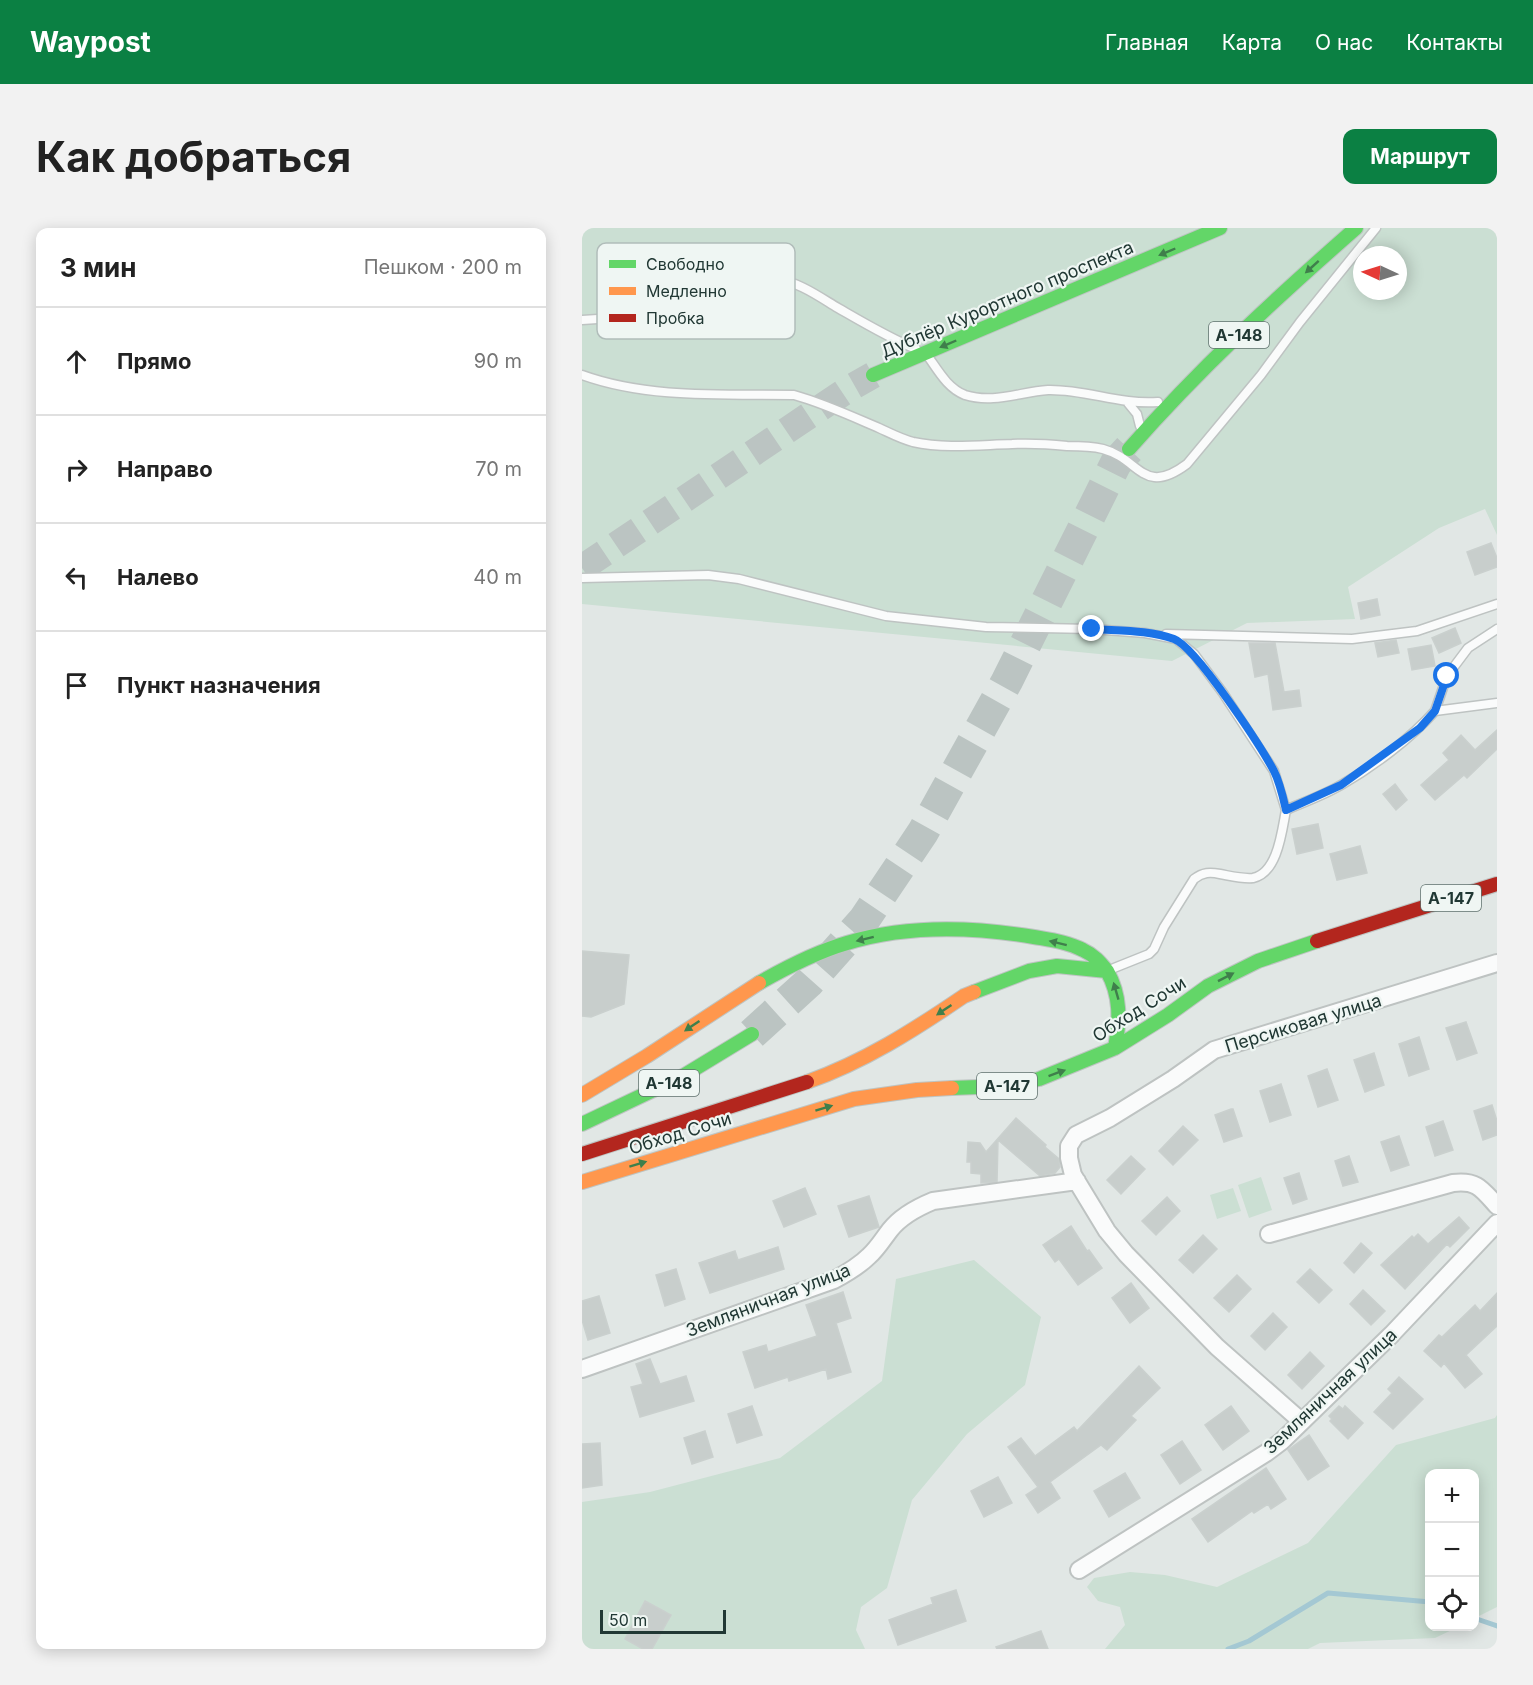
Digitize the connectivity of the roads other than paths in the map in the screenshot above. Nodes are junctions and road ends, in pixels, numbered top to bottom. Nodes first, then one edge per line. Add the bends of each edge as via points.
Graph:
1 (1220, 228) edge
2 (1356, 228) edge
3 (1376, 228) edge
4 (795, 284) edge
5 (597, 319) edge
6 (582, 320) edge
7 (927, 354) junction
8 (582, 375) edge
9 (873, 375) tunnel mouth
10 (1170, 401) junction
11 (1128, 403) junction
12 (1143, 433) junction
13 (1129, 448) tunnel mouth
14 (582, 578) edge
15 (1497, 604) edge
16 (1497, 629) edge
17 (1144, 633) junction
18 (1497, 703) edge
19 (1435, 711) junction
20 (1286, 810) junction
21 (1497, 884) edge
22 (1497, 963) edge
23 (1107, 971) junction
24 (752, 1034) tunnel mouth
25 (1115, 1048) junction
26 (582, 1095) edge
27 (582, 1124) edge
28 (582, 1154) edge
29 (1077, 1181) junction
30 (582, 1182) edge
31 (1497, 1206) edge
32 (1497, 1223) edge
33 (1269, 1234) dead end
34 (582, 1369) edge
35 (1301, 1421) junction
36 (1079, 1570) dead end

1 -> 7 main road, Дублёр Курортного проспекта
2 -> 10 main road, А-148
3 - 8 lane via 1187,464 1164,477 1143,474 1103,449 1035,444 931,446 908,441 812,399 794,395 647,391
4 - 7 lane via 891,339
5 - 6 lane
7 - 9 main road, Дублёр Курортного проспекта
7 - 11 lane via 948,384 965,395 987,399 1050,390
10 - 11 lane
10 - 12 main road, А-148
11 - 12 lane via 1137,414
12 - 13 main road, А-148
14 - 17 lane via 708,575 739,579 886,616 986,627
15 - 17 lane via 1417,631 1353,639
16 - 19 lane via 1468,648 1447,676
17 - 20 lane via 1176,639 1194,654 1274,771
18 - 19 lane
19 - 20 lane via 1398,746 1341,785
20 - 23 lane via 1278,849 1262,874 1251,878 1200,875 1170,917 1154,949
25 -> 21 main road, Обход Сочи / А-147 via 1208,986 1258,961
22 - 29 street, Персиковая улица via 1214,1050 1163,1085 1076,1135 1068,1158
25 -> 23 main road via 1120,1008
23 -> 26 main road via 1086,951 1002,932 919,931 874,936 824,951 774,974
23 -> 28 main road via 1057,966 996,982 964,996 856,1062 818,1078
24 - 27 main road, А-148 via 683,1076
30 -> 25 main road, Обход Сочи / А-147 via 854,1099 917,1090 1005,1086 1039,1079
29 - 34 street, Земляничная улица via 933,1202 914,1209 901,1218 865,1260 834,1280
29 - 35 street, Персиковая улица via 1125,1254 1217,1347
31 - 33 street via 1474,1184 1459,1182
32 - 35 street, Земляничная улица via 1392,1334
35 - 36 street, Земляничная улица via 1266,1453

